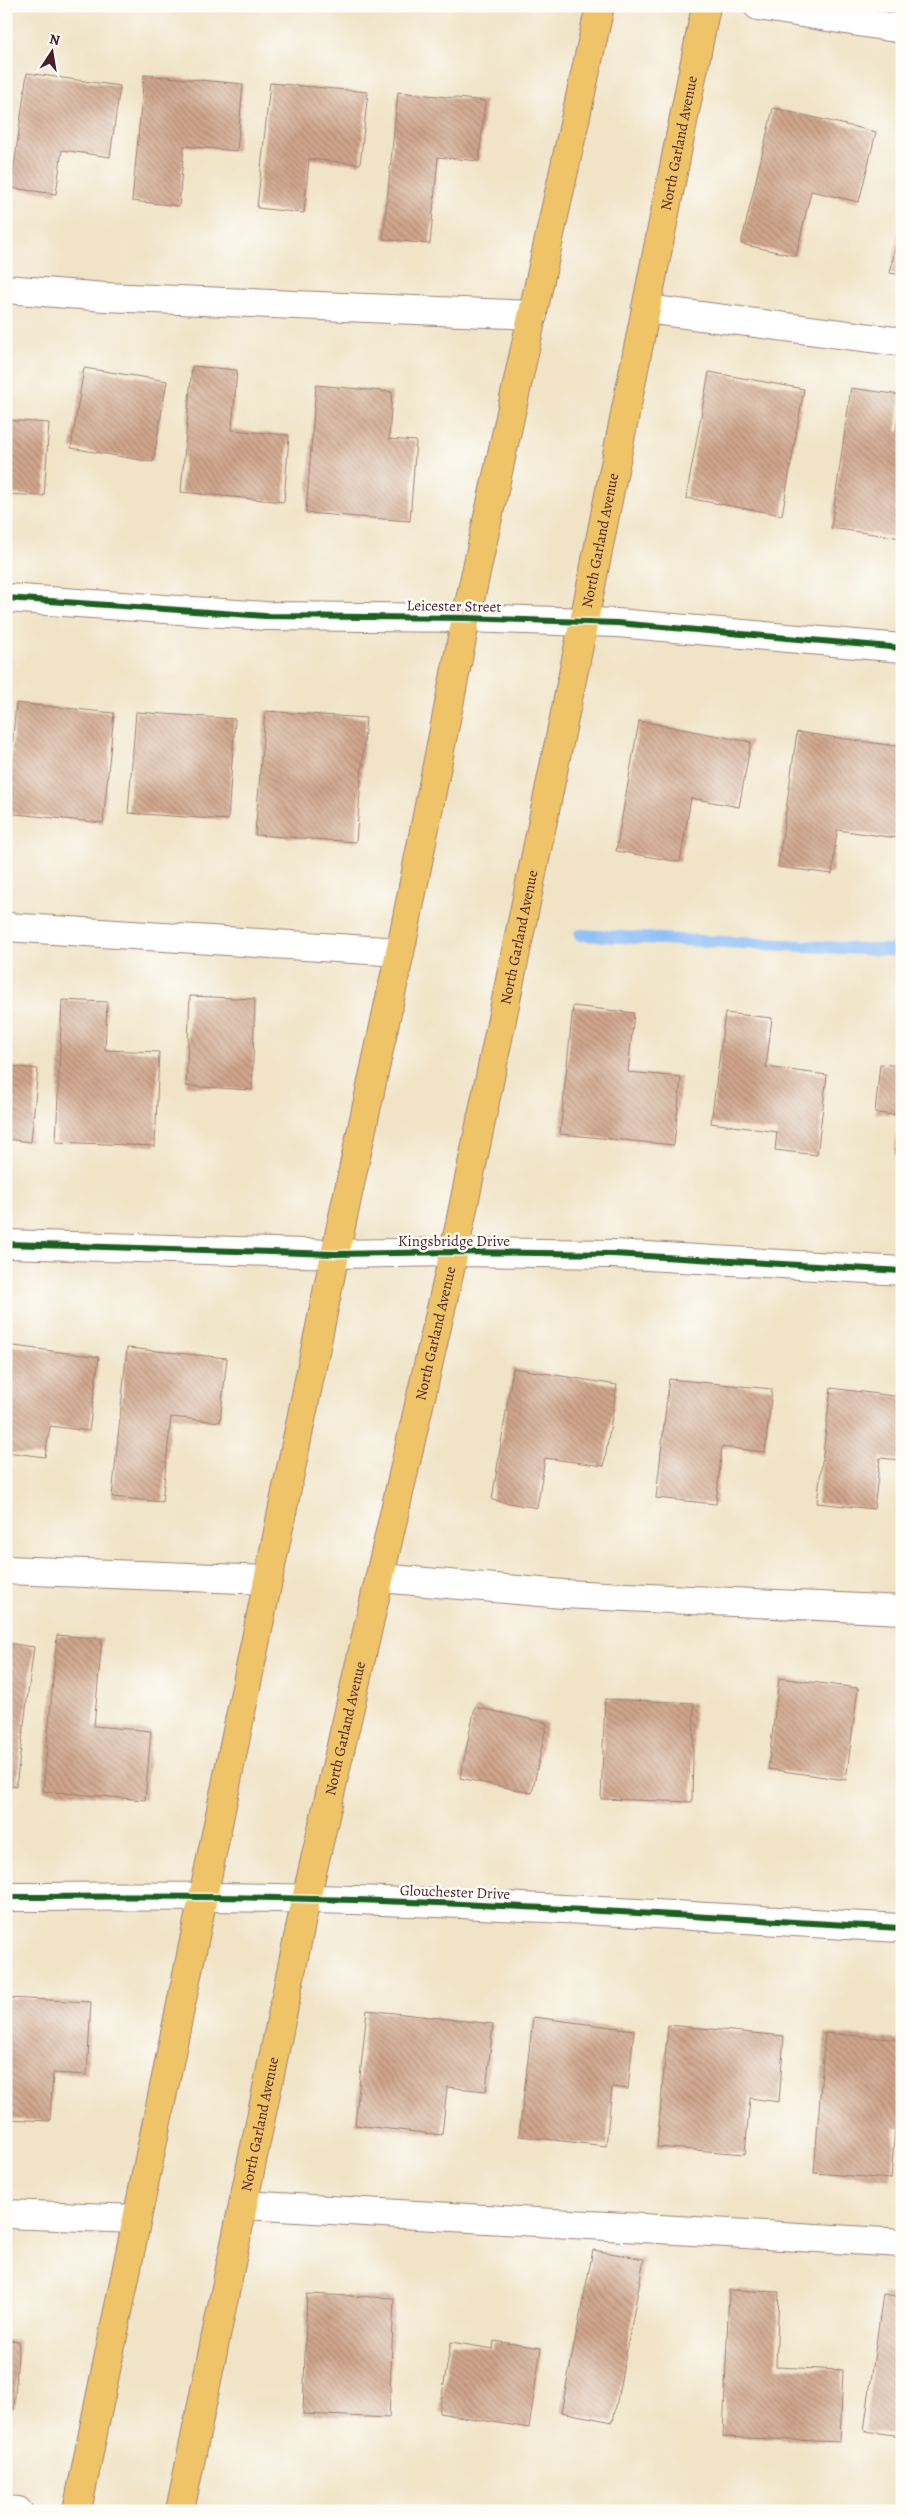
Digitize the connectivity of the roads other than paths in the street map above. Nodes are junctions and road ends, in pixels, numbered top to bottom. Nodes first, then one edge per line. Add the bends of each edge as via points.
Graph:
1 (600, 6) edge
2 (706, 6) edge
3 (758, 6) edge
4 (902, 29) edge
5 (6, 289) edge
6 (646, 309) junction
7 (532, 315) junction
8 (902, 342) edge
9 (6, 598) edge
10 (466, 618) junction
11 (584, 622) junction
12 (902, 648) edge
13 (6, 927) edge
14 (400, 952) junction
15 (6, 1244) edge
16 (454, 1252) junction
17 (335, 1254) junction
18 (902, 1271) edge
19 (6, 1570) edge
20 (380, 1578) junction
21 (267, 1580) junction
22 (902, 1610) edge
23 (202, 1896) junction
24 (6, 1897) edge
25 (306, 1900) junction
26 (902, 1928) edge
27 (243, 2204) junction
28 (6, 2214) edge
29 (136, 2220) junction
30 (902, 2243) edge
31 (6, 2510) edge
32 (18, 2511) edge
33 (77, 2511) edge
34 (180, 2511) edge

1 - 7 main road
2 - 6 main road, North Garland Avenue
3 - 4 street
5 - 7 street via 106,297
6 - 8 street
6 - 11 main road, North Garland Avenue
7 - 10 main road
9 - 10 street, Leicester Street via 265,616
10 - 11 street, Leicester Street
10 - 14 main road
11 - 12 street, Leicester Street
11 - 16 main road, North Garland Avenue
13 - 14 street
14 - 17 main road
15 - 17 street, Kingsbridge Drive
16 - 17 street, Kingsbridge Drive
16 - 18 street, Kingsbridge Drive via 613,1254
16 - 20 main road, North Garland Avenue
17 - 21 main road
19 - 21 street
20 - 22 street via 563,1594
20 - 25 main road, North Garland Avenue
21 - 23 main road
23 - 24 street, Glouchester Drive
23 - 25 street, Glouchester Drive
23 - 29 main road
25 - 26 street, Glouchester Drive via 514,1907
25 - 27 main road, North Garland Avenue
27 - 30 street
27 - 34 main road, North Garland Avenue
28 - 29 street
29 - 33 main road
31 - 32 street

